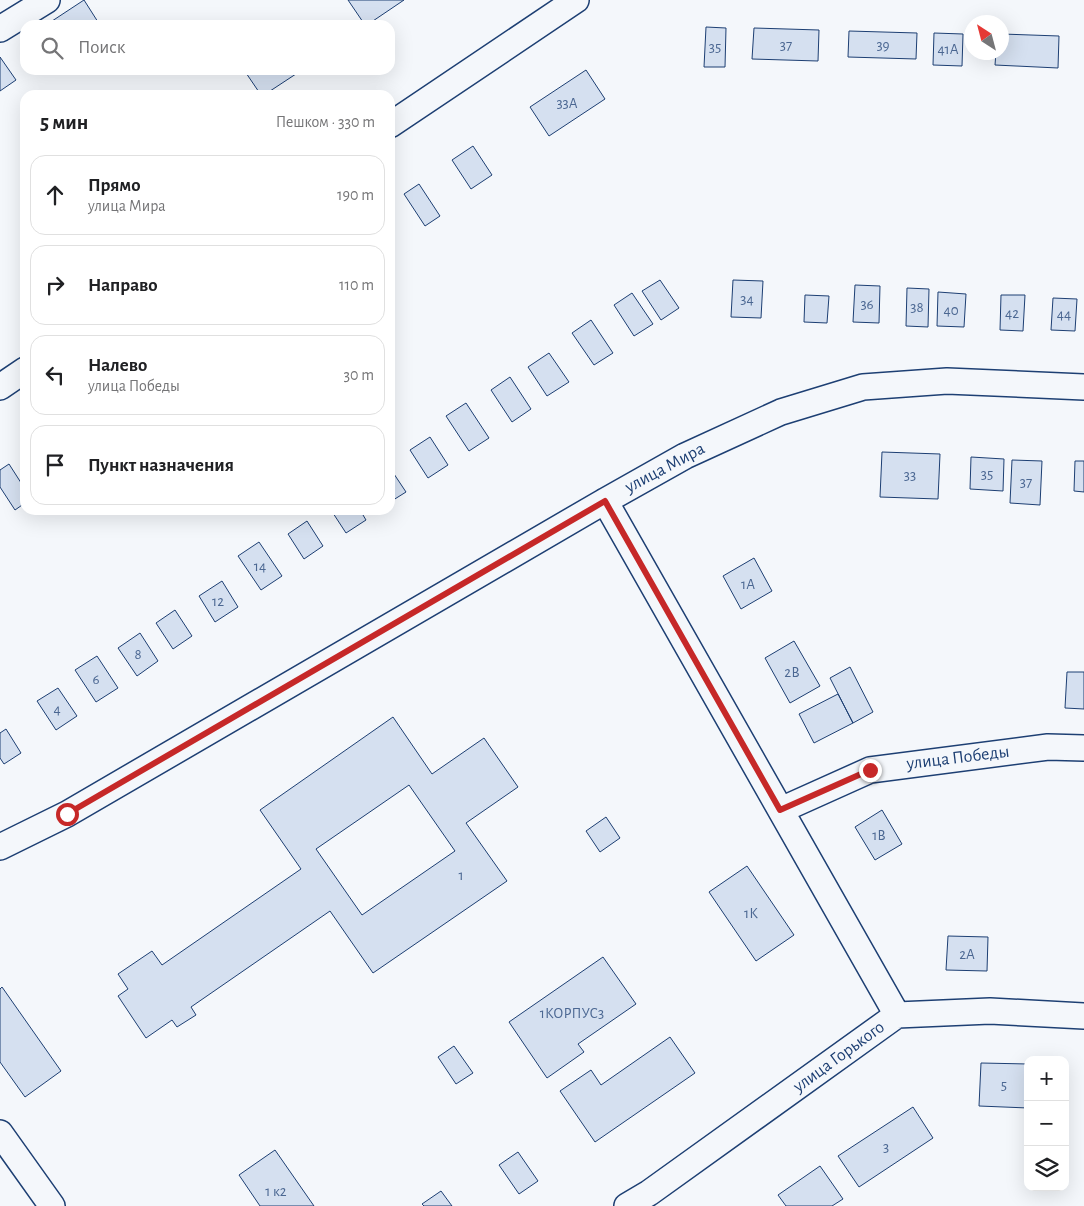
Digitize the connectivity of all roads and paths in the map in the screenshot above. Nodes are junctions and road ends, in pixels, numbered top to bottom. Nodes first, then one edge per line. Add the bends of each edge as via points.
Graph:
1 (47, 0) edge
2 (576, 0) edge
3 (0, 29) edge
4 (395, 122) edge
5 (20, 373) edge
6 (0, 387) edge
7 (1084, 387) edge
8 (605, 501) junction
9 (1084, 748) edge
10 (780, 810) junction
11 (0, 847) edge
12 (897, 1015) junction
13 (1084, 1016) edge
14 (0, 1133) edge
15 (52, 1206) edge
16 (627, 1206) edge

1 - 3 street
2 - 4 street
5 - 6 street
7 - 8 street, улица Мира via 947,381 863,387 781,412 686,456
8 - 10 street
8 - 11 street, улица Мира via 67,814
9 - 10 street, улица Победы via 1048,747 870,770
10 - 12 street
12 - 13 street, улица Горького via 990,1011
12 - 16 street, улица Горького
14 - 15 street

